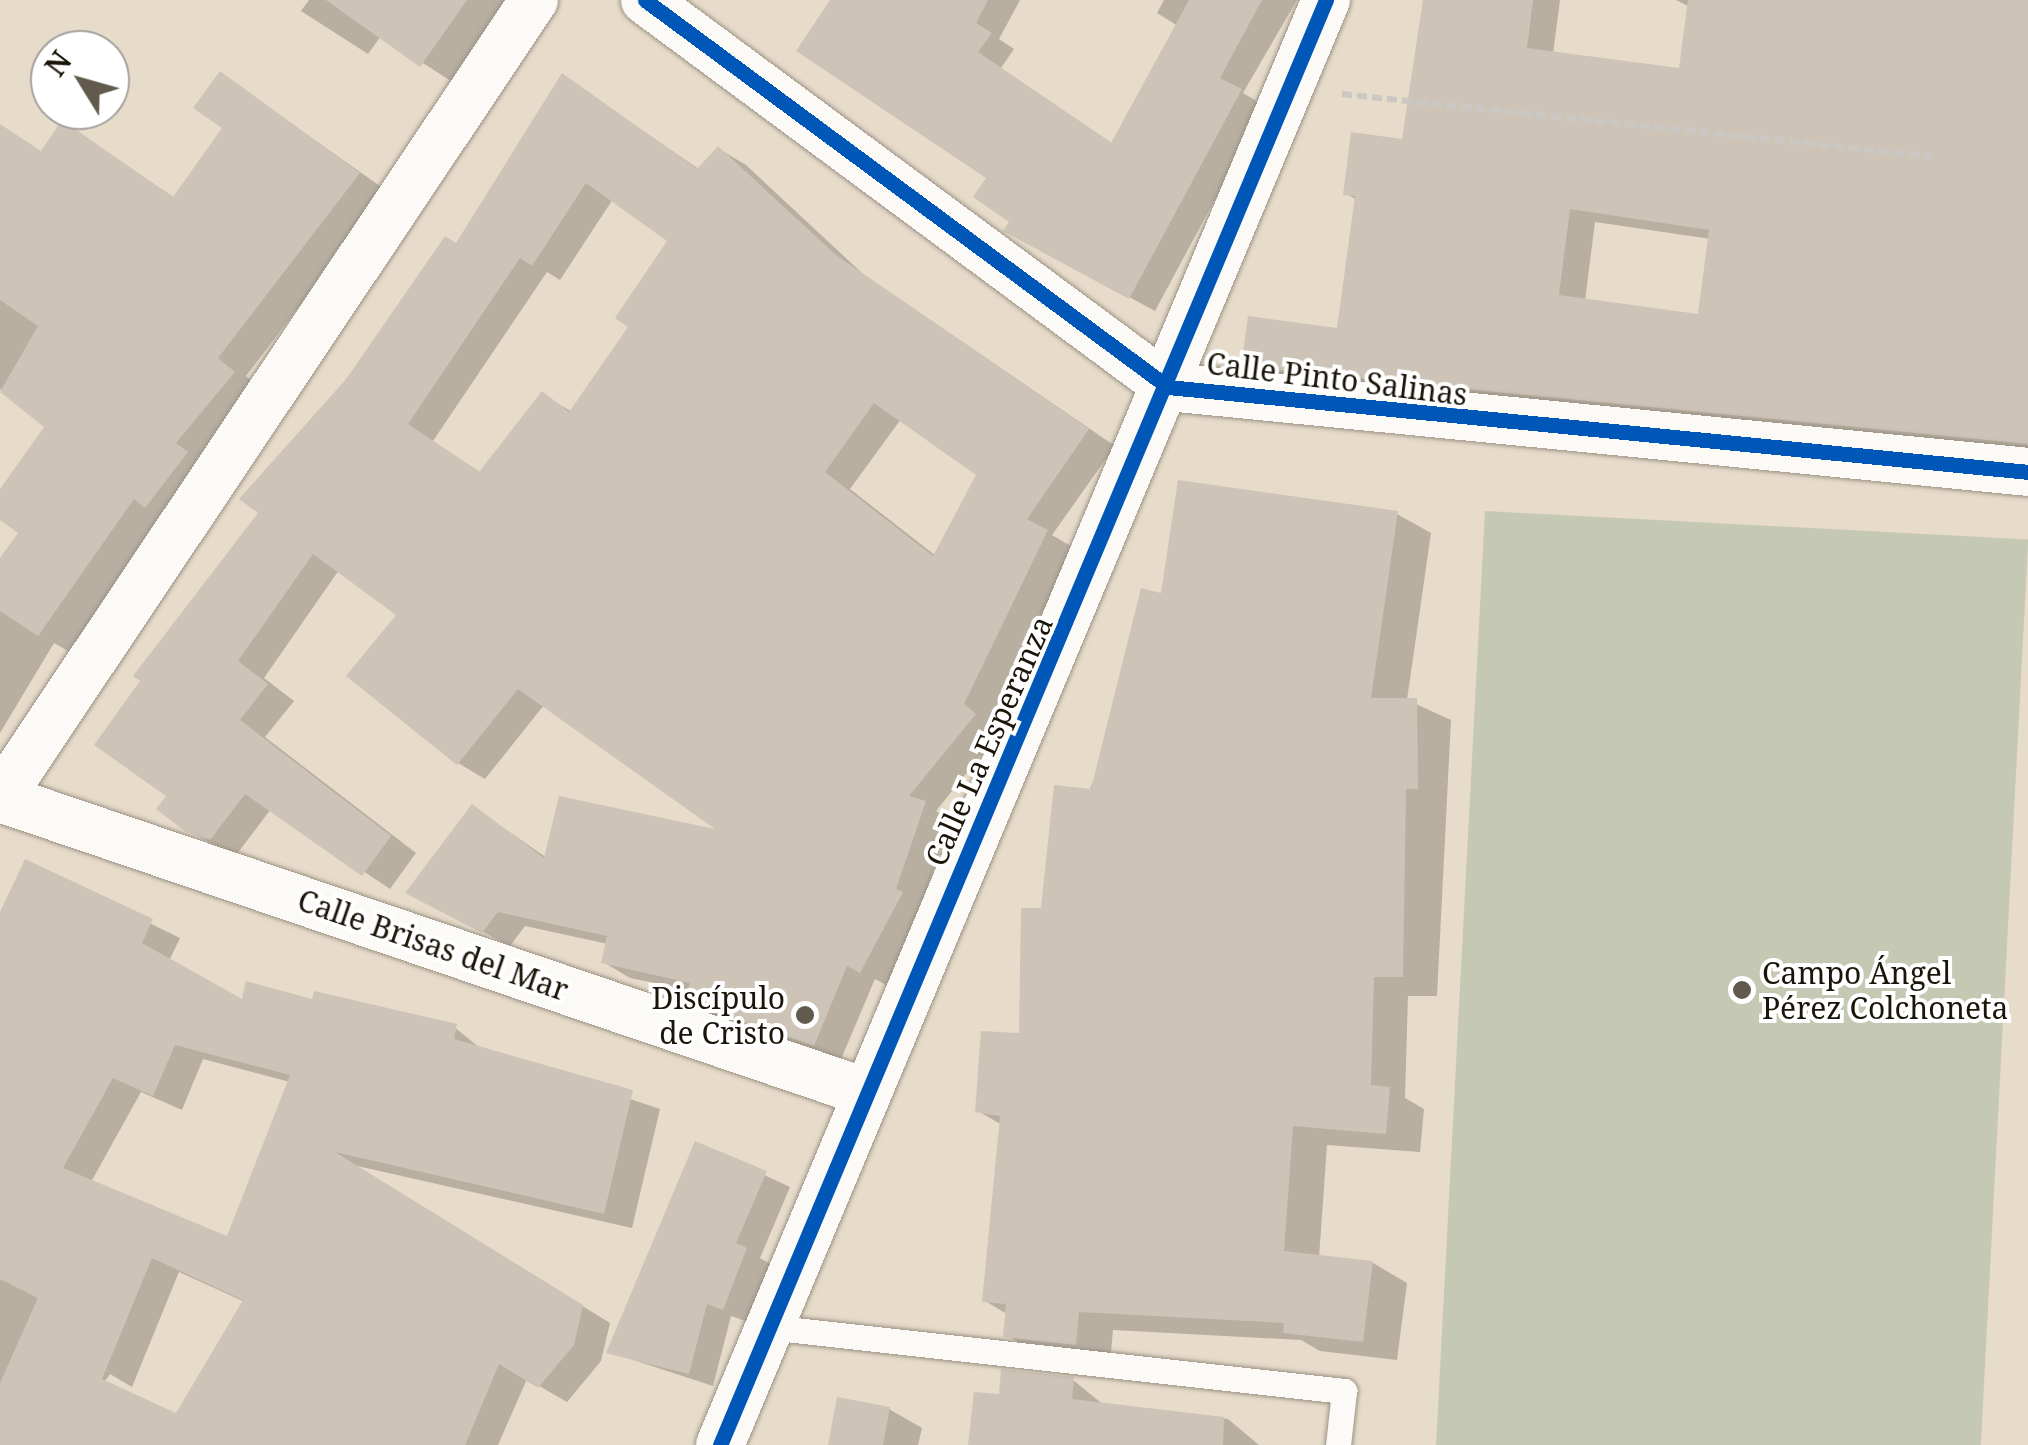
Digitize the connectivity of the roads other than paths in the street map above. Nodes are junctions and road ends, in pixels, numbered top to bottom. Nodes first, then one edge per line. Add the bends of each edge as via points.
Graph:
1 (534, 0) edge
2 (645, 0) edge
3 (1326, 0) edge
4 (1168, 387) junction
5 (2028, 472) edge
6 (0, 798) edge
7 (866, 1092) junction
8 (768, 1327) junction
9 (720, 1445) edge
10 (1338, 1445) edge

1 - 6 street
2 - 4 street, Calle Pinto Salinas
3 - 4 street, Calle La Esperanza
4 - 5 street, Calle Pinto Salinas
4 - 7 street, Calle La Esperanza
6 - 7 street, Calle Brisas del Mar
7 - 8 street, Calle La Esperanza
8 - 9 street, Calle La Esperanza
8 - 10 lane via 1344,1391

